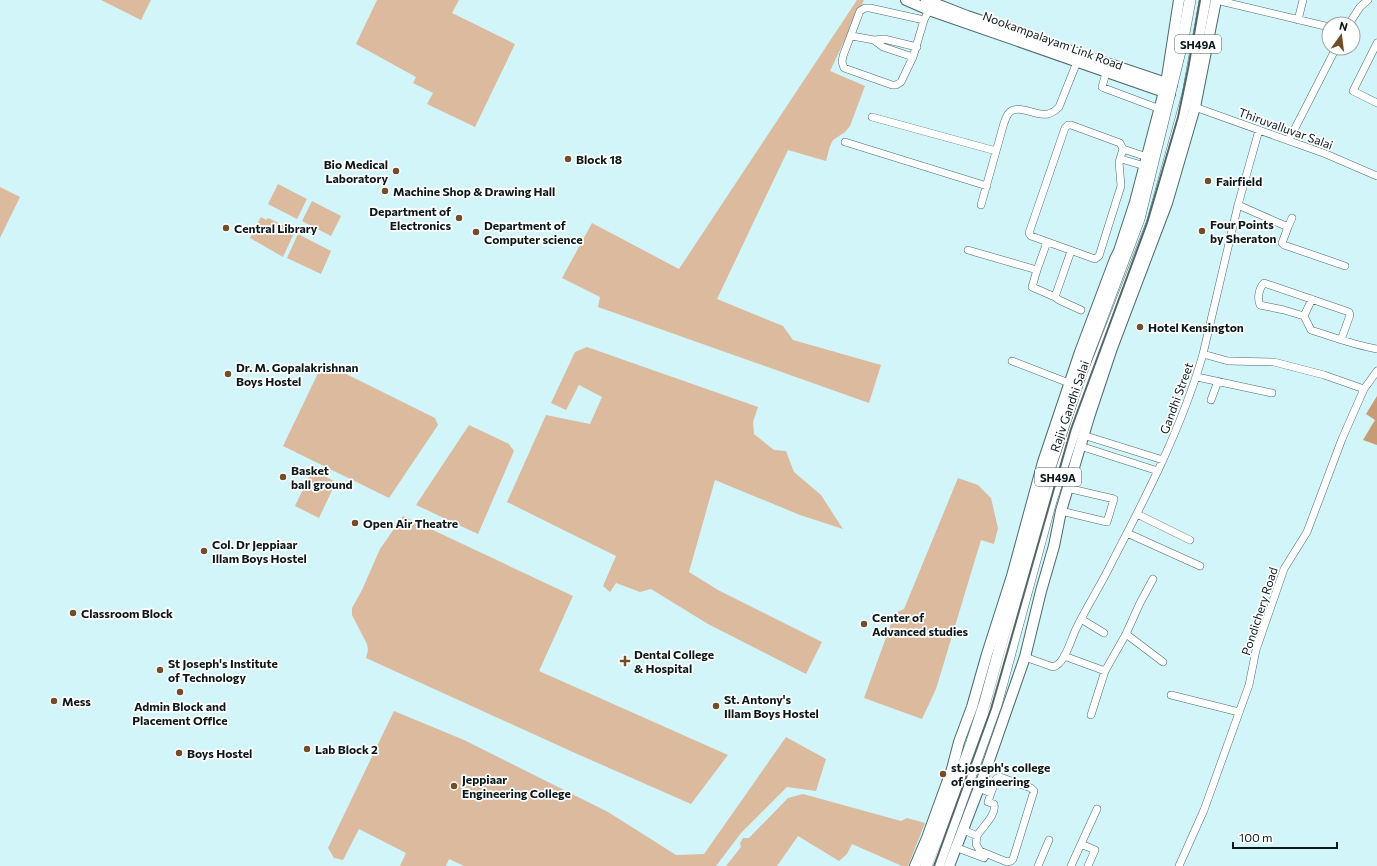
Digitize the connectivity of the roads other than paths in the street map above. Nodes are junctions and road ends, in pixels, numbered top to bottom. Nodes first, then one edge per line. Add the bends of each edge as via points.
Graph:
1 (906, 0) edge
2 (1179, 0) edge
3 (1190, 0) edge
4 (1205, 0) edge
5 (1216, 0) edge
6 (1303, 0) edge
7 (1368, 0) edge
8 (928, 5) edge
9 (1354, 16) edge
10 (924, 20) junction
11 (1298, 20) junction
12 (1321, 26) edge
13 (852, 36) junction
14 (874, 40) junction
15 (1377, 43) edge
16 (917, 47) junction
17 (1332, 56) edge
18 (913, 57) junction
19 (1077, 62) junction
20 (1106, 73) junction
21 (1168, 89) junction
22 (1377, 103) edge
23 (1190, 106) junction
24 (1160, 109) junction
25 (872, 117) dead end
26 (1259, 130) junction
27 (1289, 140) junction
28 (844, 142) dead end
29 (1123, 149) junction
30 (996, 151) junction
31 (1121, 159) junction
32 (1146, 162) junction
33 (1377, 176) edge
34 (986, 186) junction
35 (981, 205) dead end
36 (1238, 205) junction
37 (1292, 218) dead end
38 (1288, 227) junction
39 (1047, 242) junction
40 (968, 250) dead end
41 (1071, 251) junction
42 (1345, 266) dead end
43 (1038, 270) junction
44 (1055, 297) junction
45 (1312, 299) junction
46 (1081, 310) dead end
47 (1304, 316) junction
48 (1341, 340) junction
49 (1377, 348) edge
50 (1203, 354) junction
51 (1012, 361) dead end
52 (1377, 371) edge
53 (1197, 377) junction
54 (1218, 382) junction
55 (1069, 383) junction
56 (1364, 389) junction
57 (1272, 393) dead end
58 (1211, 400) dead end
59 (1083, 435) junction
60 (1080, 446) junction
61 (1162, 460) junction
62 (1158, 471) junction
63 (1067, 488) junction
64 (1061, 511) junction
65 (1137, 514) junction
66 (1127, 533) junction
67 (1190, 540) dead end
68 (1200, 566) dead end
69 (1153, 579) dead end
70 (1081, 619) junction
71 (1104, 633) dead end
72 (1126, 634) junction
73 (1064, 656) junction
74 (1025, 657) junction
75 (1163, 662) dead end
76 (1105, 671) junction
77 (1172, 695) dead end
78 (1239, 712) junction
79 (1091, 715) dead end
80 (979, 788) junction
81 (991, 793) junction
82 (1097, 809) dead end
83 (946, 812) junction
84 (956, 816) junction
85 (962, 829) junction
86 (977, 836) junction
87 (1049, 840) dead end
88 (1081, 844) junction
89 (955, 847) junction
90 (915, 866) edge
91 (926, 866) edge
92 (938, 866) edge
93 (948, 866) edge
94 (1007, 866) edge
95 (1038, 866) edge
96 (1071, 866) edge
97 (1088, 866) edge
98 (1179, 866) edge

1 - 8 street, Nookampalayam Link Road
2 - 21 street
3 - 21 main road, Rajiv Gandhi Salai / SH49A via 1183,38
4 - 23 main road, Rajiv Gandhi Salai / SH49A via 1188,93
5 - 11 street
5 - 23 street
6 - 11 street
7 - 9 street
8 - 10 street
8 - 19 street, Nookampalayam Link Road
8 - 21 street, Nookampalayam Link Road via 967,16
10 - 13 street via 865,8 860,11
10 - 16 street
11 - 12 street
13 - 14 street
13 - 18 street via 842,56 844,68 892,85 901,82
14 - 16 street via 884,39
14 - 18 street via 882,47
15 - 22 street via 1352,91
16 - 18 street
17 - 27 street
19 - 20 street, Nookampalayam Link Road
19 - 30 street via 1059,107 1049,114 1018,109 1012,111 1004,124
20 - 21 street, Nookampalayam Link Road
20 - 24 street via 1102,87
21 - 24 street
21 - 83 main road, Rajiv Gandhi Salai / SH49A via 1139,219 1082,370 1046,479 984,702
23 - 26 street, Thiruvalluvar Salai
23 - 59 street via 1166,208 1112,348
23 - 84 main road, Rajiv Gandhi Salai / SH49A via 1152,223 1093,374 1057,482 996,705
24 - 32 street
25 - 30 street
26 - 27 street, Thiruvalluvar Salai
26 - 36 street, Gandhi Street
27 - 33 street, Thiruvalluvar Salai
28 - 34 street
29 - 31 street
29 - 32 street
29 - 39 street via 1120,143 1071,125 1065,128 1029,233
30 - 34 street
31 - 32 street
31 - 41 street via 1121,186 1099,256 1095,260
32 - 55 street via 1119,251
34 - 35 street
36 - 38 street
36 - 50 street, Gandhi Street
37 - 38 street
38 - 42 street via 1282,243 1284,245
39 - 41 street
39 - 43 street
40 - 43 street
41 - 44 street
43 - 44 street via 1032,288
44 - 46 street
45 - 47 street
45 - 47 street via 1264,283 1261,286 1258,301 1260,305
45 - 48 street via 1349,312
47 - 48 street via 1311,330
48 - 49 street
50 - 53 street, Gandhi Street
50 - 56 street via 1228,362 1269,361 1324,375
51 - 55 street
52 - 56 street, Pondichery Road
53 - 54 street
53 - 61 street, Gandhi Street
54 - 57 street
54 - 58 street
55 - 90 street via 1043,462 972,708
56 - 78 street, Pondichery Road via 1307,532 1280,579 1256,650 1249,685
59 - 60 street
59 - 61 street
60 - 62 street
60 - 63 street
61 - 62 street, Gandhi Street
62 - 65 street, Gandhi Street
63 - 64 street
63 - 64 street via 1114,499 1107,522
64 - 74 street
65 - 66 street, Gandhi Street
65 - 67 street
66 - 68 street
66 - 70 street, Gandhi Street
69 - 72 street
70 - 71 street
70 - 73 street, Gandhi Street
72 - 75 street
72 - 76 street
73 - 74 street via 1053,667
73 - 76 street
74 - 80 street
76 - 79 street
77 - 78 street
78 - 98 street, Pondichery Road via 1204,810
80 - 81 street
80 - 85 street
81 - 86 street via 988,802 995,807 989,821
81 - 86 street via 996,779 1000,777 1030,788 1034,793 1011,861 980,851 976,844
82 - 88 street
83 - 84 main road
83 - 91 main road, Rajiv Gandhi Salai / SH49A
84 - 92 main road, Rajiv Gandhi Salai / SH49A
85 - 86 street
85 - 89 street
87 - 95 street
88 - 96 street
88 - 97 street via 1095,850
89 - 93 street
89 - 94 street

